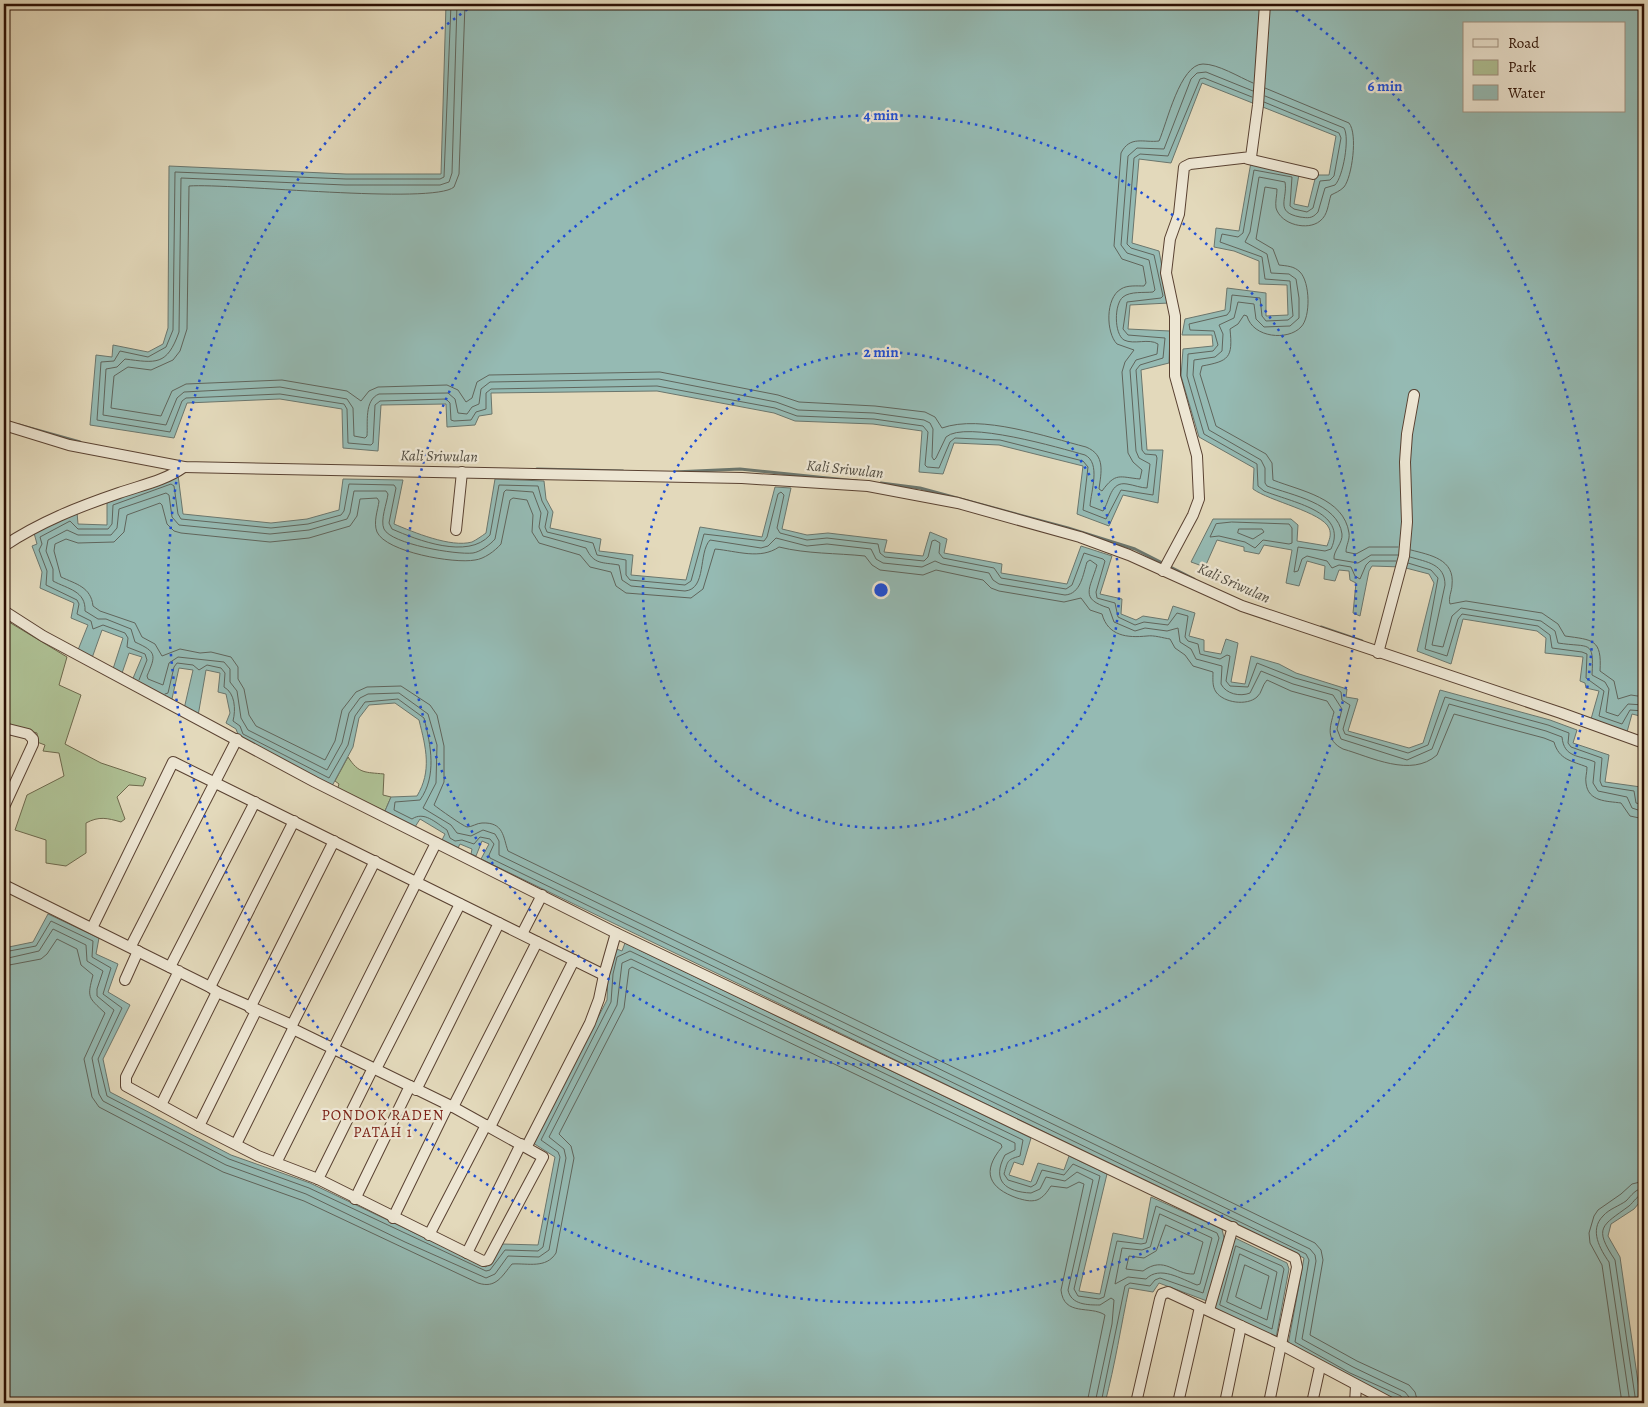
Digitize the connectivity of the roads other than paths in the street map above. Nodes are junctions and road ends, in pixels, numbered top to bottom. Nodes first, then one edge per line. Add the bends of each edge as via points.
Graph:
1 (1265, 4) edge
2 (1248, 159) junction
3 (1313, 174) dead end
4 (1414, 395) dead end
5 (4, 426) edge
6 (184, 467) junction
7 (462, 472) junction
8 (456, 530) dead end
9 (4, 546) edge
10 (1163, 571) junction
11 (4, 611) edge
12 (1378, 653) junction
13 (4, 728) edge
14 (237, 739) junction
15 (1644, 743) edge
16 (215, 782) junction
17 (255, 802) junction
18 (4, 808) edge
19 (294, 821) junction
20 (334, 842) junction
21 (436, 843) junction
22 (375, 861) junction
23 (418, 883) junction
24 (4, 885) edge
25 (542, 895) junction
26 (460, 904) junction
27 (499, 923) junction
28 (92, 928) junction
29 (616, 933) junction
30 (522, 934) junction
31 (537, 942) junction
32 (135, 949) junction
33 (574, 960) junction
34 (174, 969) junction
35 (604, 975) junction
36 (125, 980) dead end
37 (214, 990) junction
38 (253, 1009) junction
39 (293, 1027) junction
40 (333, 1049) junction
41 (375, 1069) junction
42 (413, 1088) junction
43 (161, 1106) junction
44 (451, 1106) junction
45 (199, 1126) junction
46 (488, 1126) junction
47 (236, 1144) junction
48 (524, 1145) junction
49 (277, 1162) junction
50 (318, 1179) junction
51 (355, 1199) junction
52 (393, 1218) junction
53 (1233, 1227) junction
54 (429, 1235) junction
55 (467, 1253) junction
56 (1204, 1308) junction
57 (1241, 1326) junction
58 (1282, 1345) junction
59 (1320, 1367) junction
60 (1356, 1386) junction
61 (1136, 1403) edge
62 (1178, 1403) edge
63 (1225, 1403) edge
64 (1269, 1403) edge
65 (1312, 1403) edge
66 (1355, 1403) edge
67 (1391, 1403) edge

1 - 2 street via 1258,105 1252,154
2 - 3 street
2 - 10 street via 1190,164 1183,169 1179,214 1170,239 1166,273 1176,316 1175,376 1194,441 1199,490 1197,508
4 - 12 street via 1405,462 1407,522 1404,556
5 - 6 street via 69,445
6 - 7 street
6 - 9 street via 170,477 62,514
7 - 8 street
7 - 10 street via 742,478 868,486 958,503 1080,536
10 - 12 street via 1242,606
11 - 14 street via 150,695
12 - 15 street
13 - 18 street via 28,734 33,740
14 - 16 street
14 - 21 street
16 - 17 street
16 - 28 street via 173,762
16 - 32 street
17 - 19 street
17 - 34 street
19 - 20 street
19 - 37 street
20 - 22 street
20 - 38 street
21 - 23 street
21 - 25 street
22 - 23 street
22 - 39 street
23 - 26 street
23 - 40 street
24 - 28 street
25 - 29 street
25 - 30 street
26 - 27 street
26 - 41 street
27 - 30 street
27 - 42 street
28 - 32 street
29 - 35 street
29 - 53 street
30 - 31 street
31 - 33 street
31 - 44 street
32 - 34 street
32 - 36 street
33 - 35 street
33 - 46 street
34 - 37 street
34 - 43 street via 125,1080 126,1086
35 - 48 street via 590,1023
37 - 38 street
37 - 43 street
38 - 39 street
38 - 45 street
39 - 40 street
39 - 47 street
40 - 41 street
40 - 49 street
41 - 42 street
41 - 50 street
42 - 44 street
42 - 51 street
43 - 45 street
44 - 46 street
44 - 52 street
45 - 47 street
46 - 48 street
46 - 54 street
47 - 49 street
48 - 55 street
48 - 55 street via 543,1157 490,1258 483,1261
49 - 50 street
50 - 51 street
51 - 52 street
52 - 54 street
53 - 56 street
53 - 58 street via 1295,1258 1297,1262
54 - 55 street
56 - 57 street
56 - 61 street via 1168,1292 1161,1296
56 - 62 street
57 - 58 street
57 - 63 street
58 - 59 street
58 - 64 street
59 - 60 street
59 - 65 street
60 - 66 street
60 - 67 street

